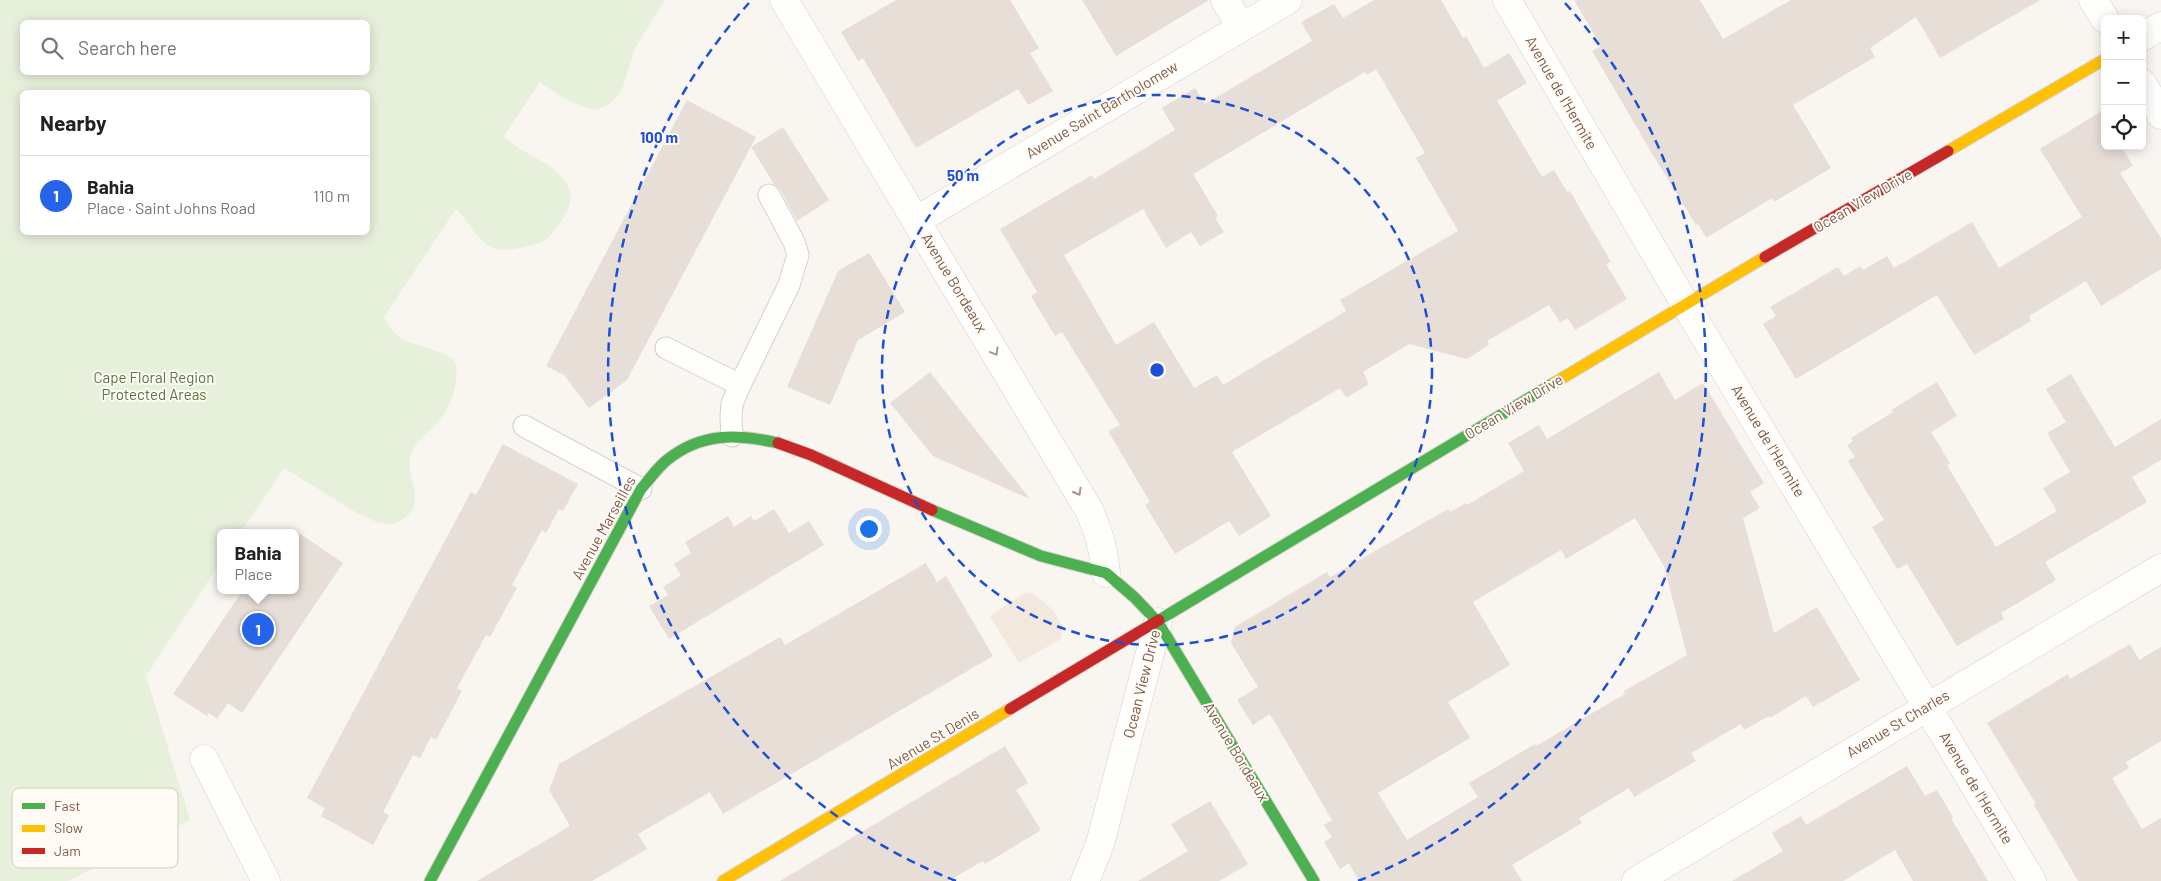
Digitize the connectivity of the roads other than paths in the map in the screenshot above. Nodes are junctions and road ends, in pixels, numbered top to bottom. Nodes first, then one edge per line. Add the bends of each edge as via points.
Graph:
1 (784, 0) edge
2 (1225, 0) edge
3 (1288, 0) edge
4 (1506, 0) edge
5 (2093, 0) edge
6 (2102, 15) edge
7 (2161, 26) edge
8 (1241, 27) junction
9 (2146, 35) edge
10 (2103, 60) edge
11 (2146, 90) edge
12 (2161, 115) edge
13 (769, 195) dead end
14 (916, 220) junction
15 (1685, 304) junction
16 (666, 348) dead end
17 (740, 385) junction
18 (524, 426) dead end
19 (732, 436) junction
20 (641, 489) junction
21 (2161, 568) edge
22 (1106, 573) junction
23 (1158, 622) junction
24 (1928, 707) junction
25 (204, 759) dead end
26 (266, 881) edge
27 (430, 881) edge
28 (723, 881) edge
29 (1085, 881) edge
30 (1314, 881) edge
31 (1636, 881) edge
32 (2032, 881) edge

1 - 14 street, Avenue Bordeaux
2 - 8 street
3 - 8 street, Avenue Saint Bartholomew
4 - 15 street, Avenue de l'Hermite
5 - 6 street
7 - 9 street
8 - 14 street, Avenue Saint Bartholomew
10 - 15 street, Ocean View Drive
11 - 12 street
13 - 17 lane via 798,255 789,285
14 -> 22 street, Avenue Bordeaux via 1089,510 1099,531
15 - 23 street, Ocean View Drive
15 - 24 street, Avenue de l'Hermite
16 - 17 lane
17 - 19 lane via 732,404
18 - 20 lane
19 - 20 street, Avenue Marseilles via 713,438 676,454 661,465
19 - 22 street, Avenue Marseilles via 753,436 798,449 1008,543 1041,556
20 - 27 street, Avenue Marseilles
21 - 24 street, Avenue St Charles
22 - 23 street, Avenue Marseilles
23 - 28 street, Avenue St Denis
23 - 29 street, Ocean View Drive via 1100,844
23 - 30 street, Avenue Bordeaux
24 - 31 street, Avenue St Charles
24 - 32 street, Avenue de l'Hermite
25 - 26 street

